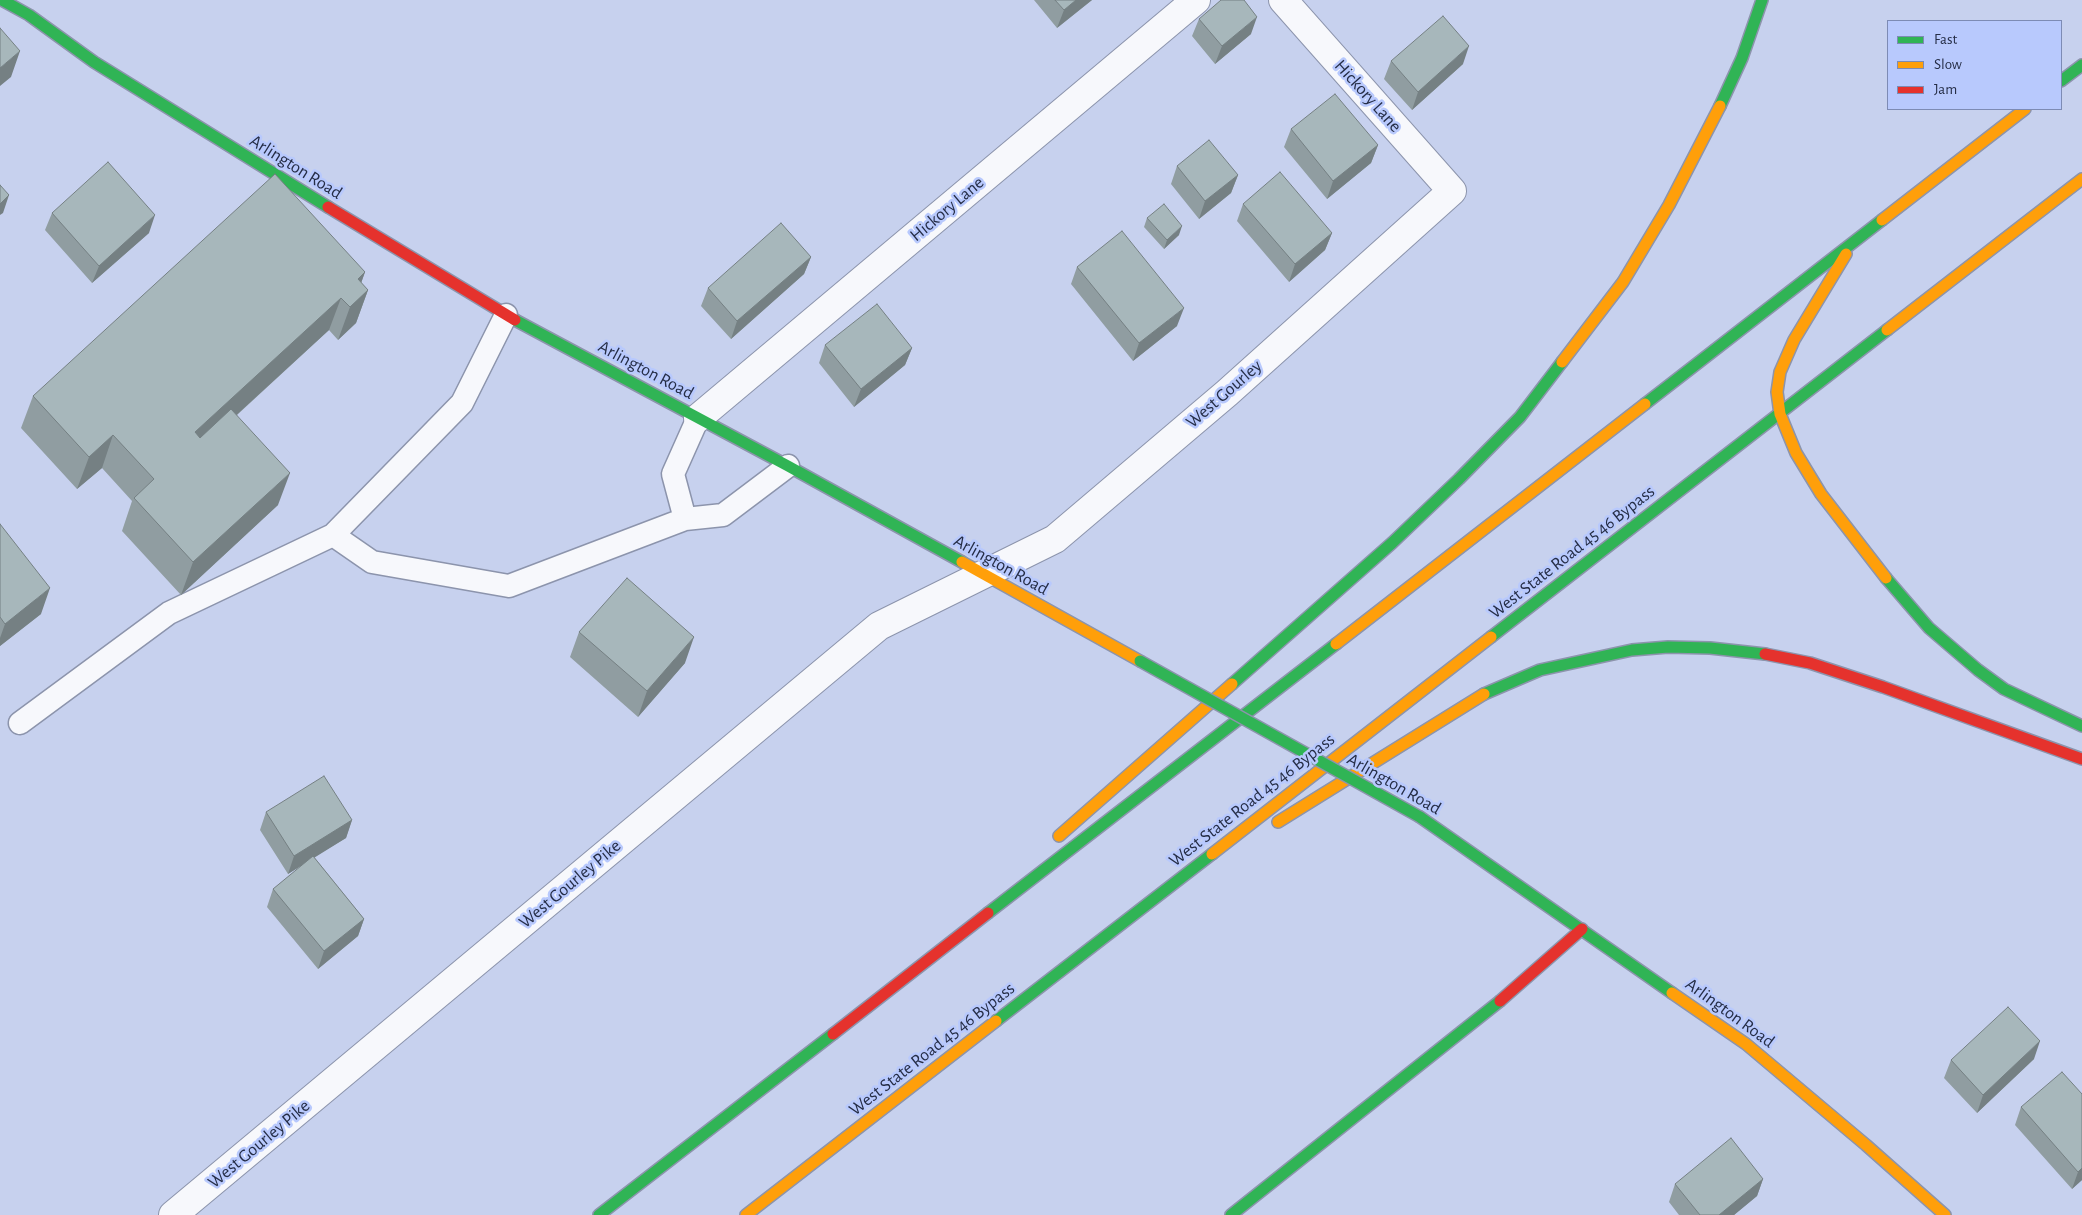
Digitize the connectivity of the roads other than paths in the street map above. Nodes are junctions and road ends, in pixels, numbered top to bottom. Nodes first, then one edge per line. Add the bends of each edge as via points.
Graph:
1 (2, 0) edge
2 (1196, 0) edge
3 (1283, 0) edge
4 (1762, 0) edge
5 (2082, 65) edge
6 (2062, 80) edge
7 (2024, 110) edge
8 (2082, 179) edge
9 (1452, 191) joint
10 (1853, 242) junction
11 (506, 315) junction
12 (1780, 414) junction
13 (698, 418) junction
14 (788, 466) junction
15 (685, 519) junction
16 (332, 535) junction
17 (980, 574) junction
18 (20, 723) dead end
19 (2082, 726) edge
20 (2082, 759) edge
21 (1272, 826) dead end
22 (1247, 841) dead end
23 (1051, 844) dead end
24 (999, 889) dead end
25 (1147, 904) junction
26 (1582, 929) junction
27 (858, 1014) junction
28 (174, 1215) edge
29 (599, 1215) edge
30 (746, 1215) edge
31 (1231, 1215) edge
32 (1945, 1215) edge

1 - 11 main road, Arlington Road via 29,15 94,62
2 - 13 street, Hickory Lane
3 - 9 street, Hickory Lane
4 - 23 main road via 1742,58 1711,127 1669,205 1623,282 1520,417 1392,543
5 - 6 main road
7 - 10 main road
8 - 12 main road, West State Road 45 46 Bypass
9 - 17 street, West Gourley via 1226,393 1055,539
10 - 12 main road via 1794,340 1780,372 1777,392
10 - 27 main road
11 - 13 main road, Arlington Road
11 - 16 lane via 462,403
12 - 19 main road via 1796,453 1820,494 1929,628 2004,689
12 - 25 main road, West State Road 45 46 Bypass
13 - 14 main road, Arlington Road
13 - 15 lane via 673,474
14 - 15 lane via 723,515
14 - 17 main road, Arlington Road
15 - 16 lane via 509,586 372,562
16 - 18 lane via 169,613
17 - 26 main road, Arlington Road, bridge via 1420,817
17 - 28 street, West Gourley Pike via 879,626
20 - 21 main road via 1810,663 1753,652 1668,647 1632,650 1540,670 1483,695
22 - 25 main road
24 - 27 main road
25 - 30 main road, West State Road 45 46 Bypass
26 - 31 main road via 1497,1003
26 - 32 main road, Arlington Road via 1746,1044
27 - 29 main road

